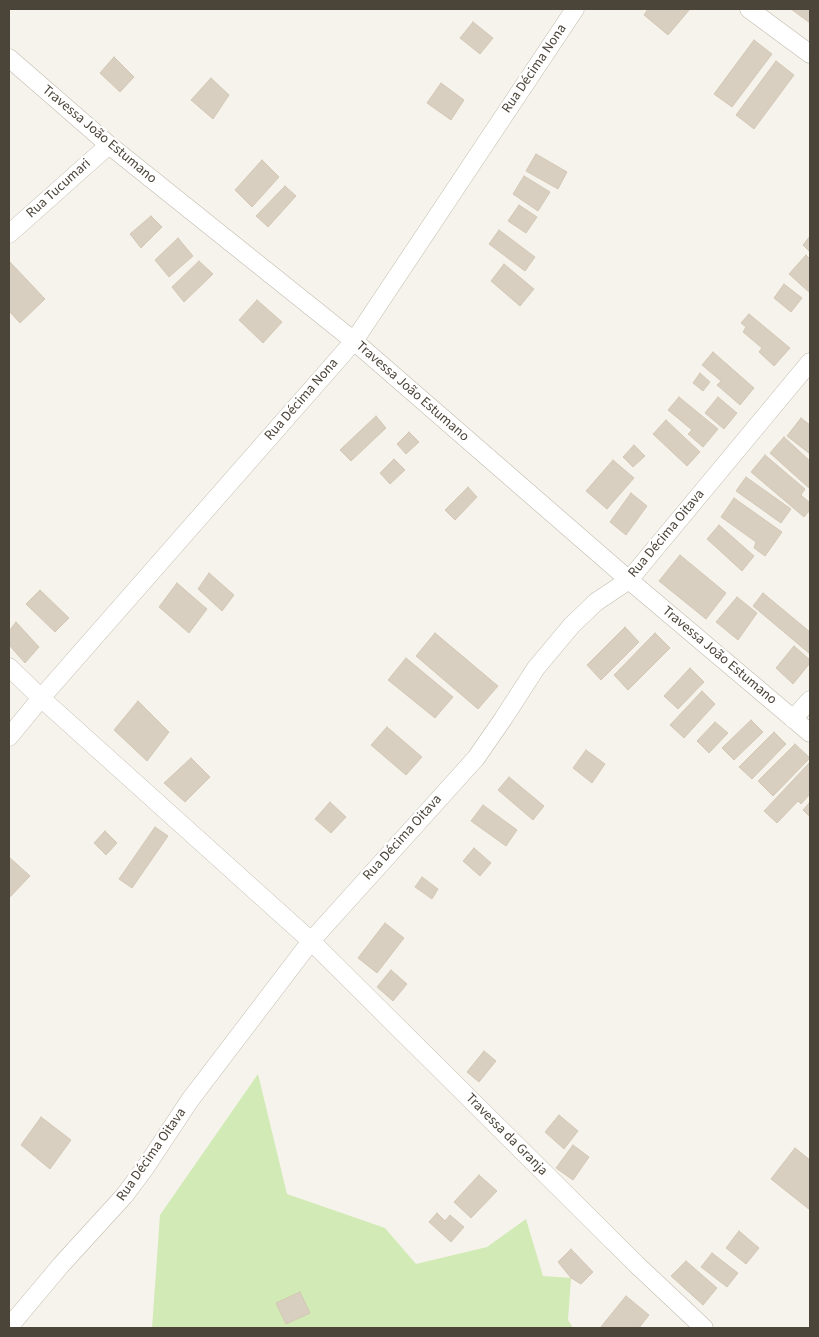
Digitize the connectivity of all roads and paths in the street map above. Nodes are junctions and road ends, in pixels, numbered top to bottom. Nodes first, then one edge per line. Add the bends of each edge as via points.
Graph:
1 (575, 9) edge
2 (749, 9) edge
3 (810, 54) edge
4 (9, 58) edge
5 (109, 145) junction
6 (9, 234) edge
7 (354, 341) junction
8 (810, 362) edge
9 (629, 580) junction
10 (9, 667) edge
11 (41, 698) junction
12 (810, 700) edge
13 (793, 719) junction
14 (810, 733) edge
15 (9, 737) edge
16 (311, 941) junction
17 (9, 1327) edge
18 (704, 1328) edge

1 - 7 street, Rua Décima Nona
2 - 3 street
4 - 5 street, Travessa João Estumano
5 - 6 street, Rua Tucumari
5 - 7 street, Travessa João Estumano
7 - 9 street, Travessa João Estumano
7 - 11 street, Rua Décima Nona
8 - 9 street, Rua Décima Oitava
9 - 13 street, Travessa João Estumano
9 - 16 street, Rua Décima Oitava via 596,602 572,625 536,668 476,758
10 - 11 street, Travessa da Granja
11 - 15 street, Rua Décima Nona
11 - 16 street, Travessa da Granja
12 - 13 street
13 - 14 street, Travessa João Estumano
16 - 17 street, Rua Décima Oitava via 190,1100 124,1196
16 - 18 street, Travessa da Granja

